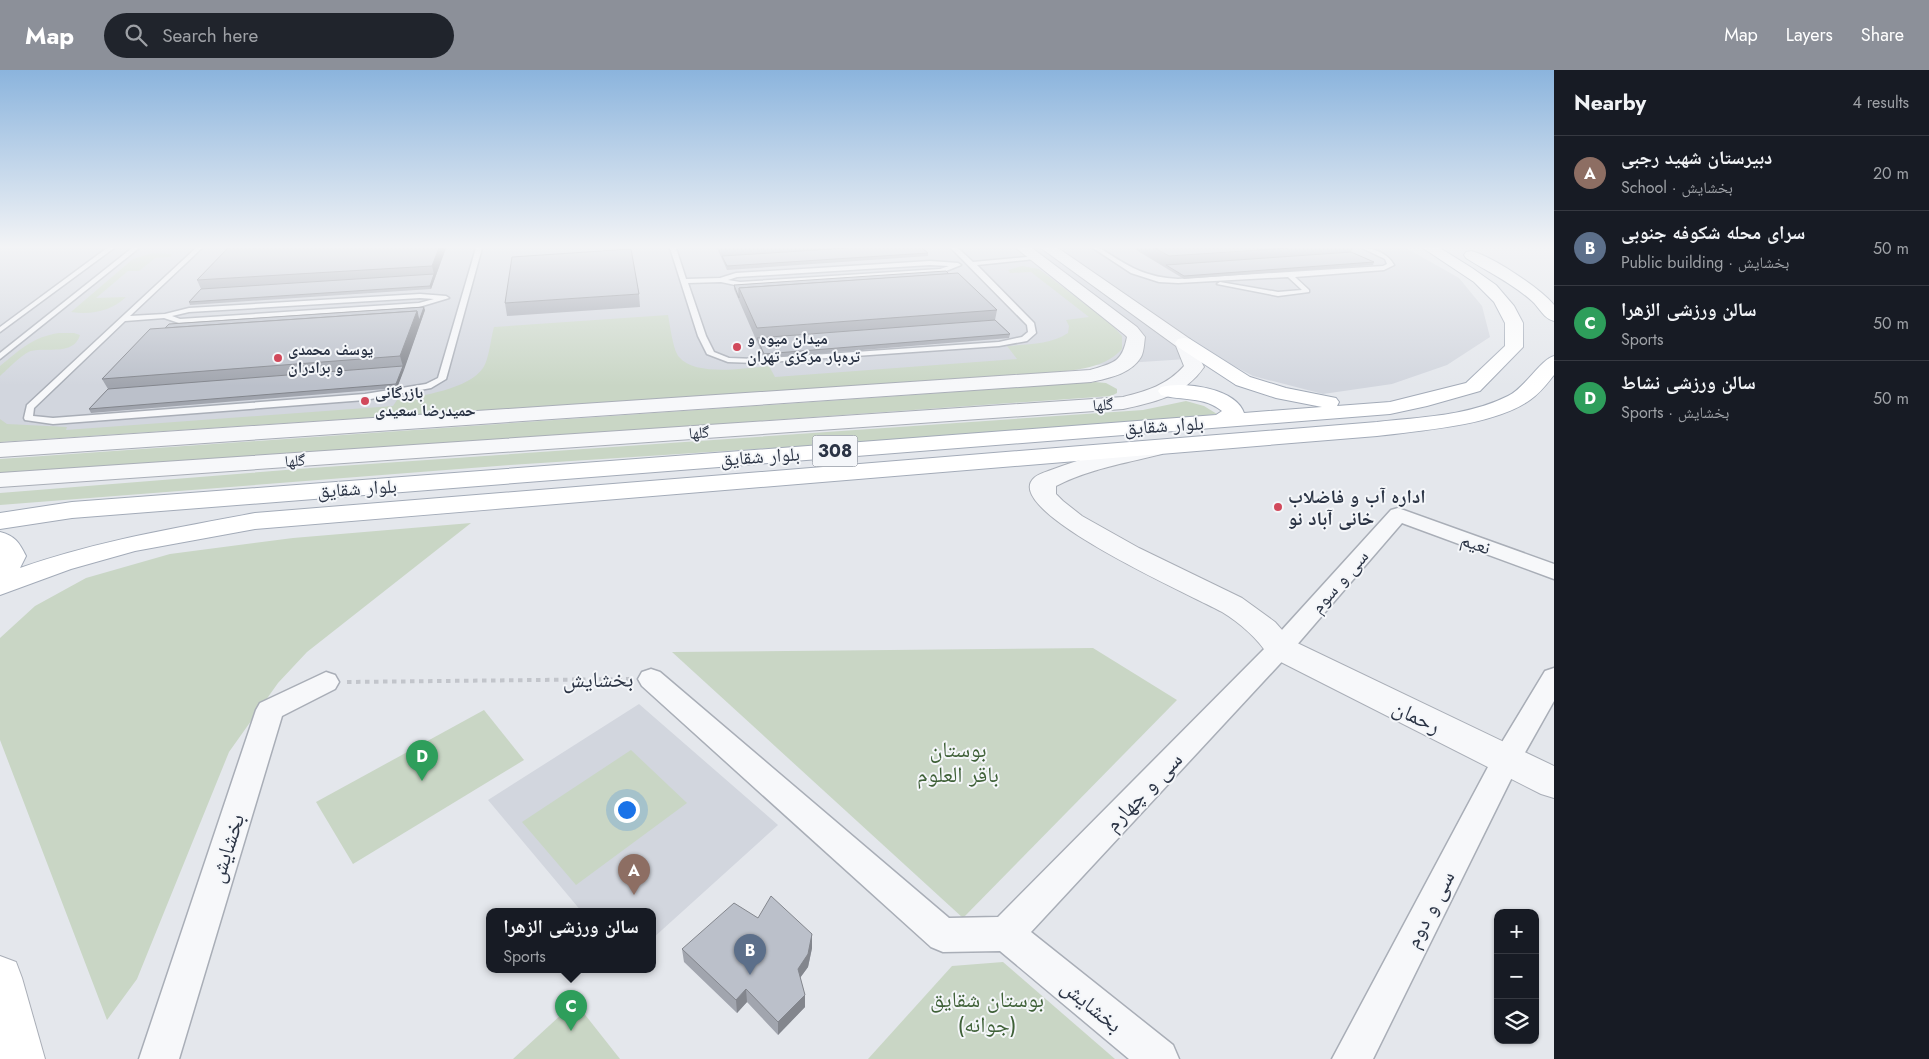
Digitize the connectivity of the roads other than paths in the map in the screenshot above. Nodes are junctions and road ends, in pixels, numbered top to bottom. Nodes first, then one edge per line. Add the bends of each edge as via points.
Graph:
1 (49, 294) edge
2 (78, 294) edge
3 (150, 294) edge
4 (466, 294) edge
5 (689, 294) edge
6 (1001, 294) edge
7 (1089, 294) edge
8 (1107, 294) edge
9 (1496, 294) edge
10 (1531, 294) edge
11 (465, 298) junction
12 (1554, 316) edge
13 (124, 319) junction
14 (0, 330) edge
15 (1184, 343) junction
16 (0, 357) edge
17 (1554, 362) edge
18 (1168, 391) junction
19 (818, 394) junction
20 (1390, 408) junction
21 (1222, 420) junction
22 (829, 423) junction
23 (1174, 445) junction
24 (0, 450) edge
25 (0, 480) edge
26 (1398, 514) joint
27 (0, 521) edge
28 (0, 540) edge
29 (1554, 572) edge
30 (0, 577) edge
31 (0, 586) edge
32 (1280, 648) junction
33 (1554, 678) edge
34 (651, 679) road end
35 (326, 682) road end
36 (1506, 760) junction
37 (1554, 783) edge
38 (1006, 934) junction
39 (0, 978) edge
40 (22, 1059) edge
41 (159, 1059) edge
42 (1159, 1059) edge
43 (1352, 1059) edge

1 - 14 lane
2 - 16 lane
3 - 13 lane
4 - 11 lane
5 - 6 lane via 711,354 728,360 756,361 999,344 1024,339 1032,332 1031,325
7 - 19 street, گلها via 1136,336 1133,355 1118,368 1091,376
8 - 15 street
9 - 20 main road, بلوار شقایق / 308 via 1504,303 1514,325 1514,347 1473,388
10 - 12 main road
11 - 13 lane via 446,298 419,305 179,321 164,316
11 - 13 lane via 442,379 428,386 365,397 53,421 28,418 30,407
15 - 18 street, گلها via 1194,367
15 - 20 main road via 1229,373 1262,388 1315,400
17 - 23 main road, بلوار شقایق via 1540,381 1517,400 1481,412 1376,429
18 - 21 main road via 1199,392 1220,400 1234,412
18 - 22 street, گلها via 1123,403
19 - 22 street
19 - 24 street, گلها
20 - 21 main road, بلوار شقایق / 308
21 - 27 main road, بلوار شقایق / 308 via 72,510
22 - 25 street, گلها
23 - 31 main road, بلوار شقایق / 308 via 255,521 132,544 61,563
23 - 32 street via 1058,475 1043,484 1044,495 1082,528 1232,605 1270,633
26 - 29 street, نعیم
26 - 32 street, سی و سوم
28 - 30 main road via 7,544 12,556
32 - 36 street, رحمان
32 - 38 street, سی و چهارم
33 - 36 street, سی و دوم
34 - 38 street, بخشایش via 942,935
35 - 41 street, بخشایش via 270,710
36 - 37 street, رحمان
36 - 43 street, سی و دوم
38 - 42 street, بخشایش
39 - 40 main road

